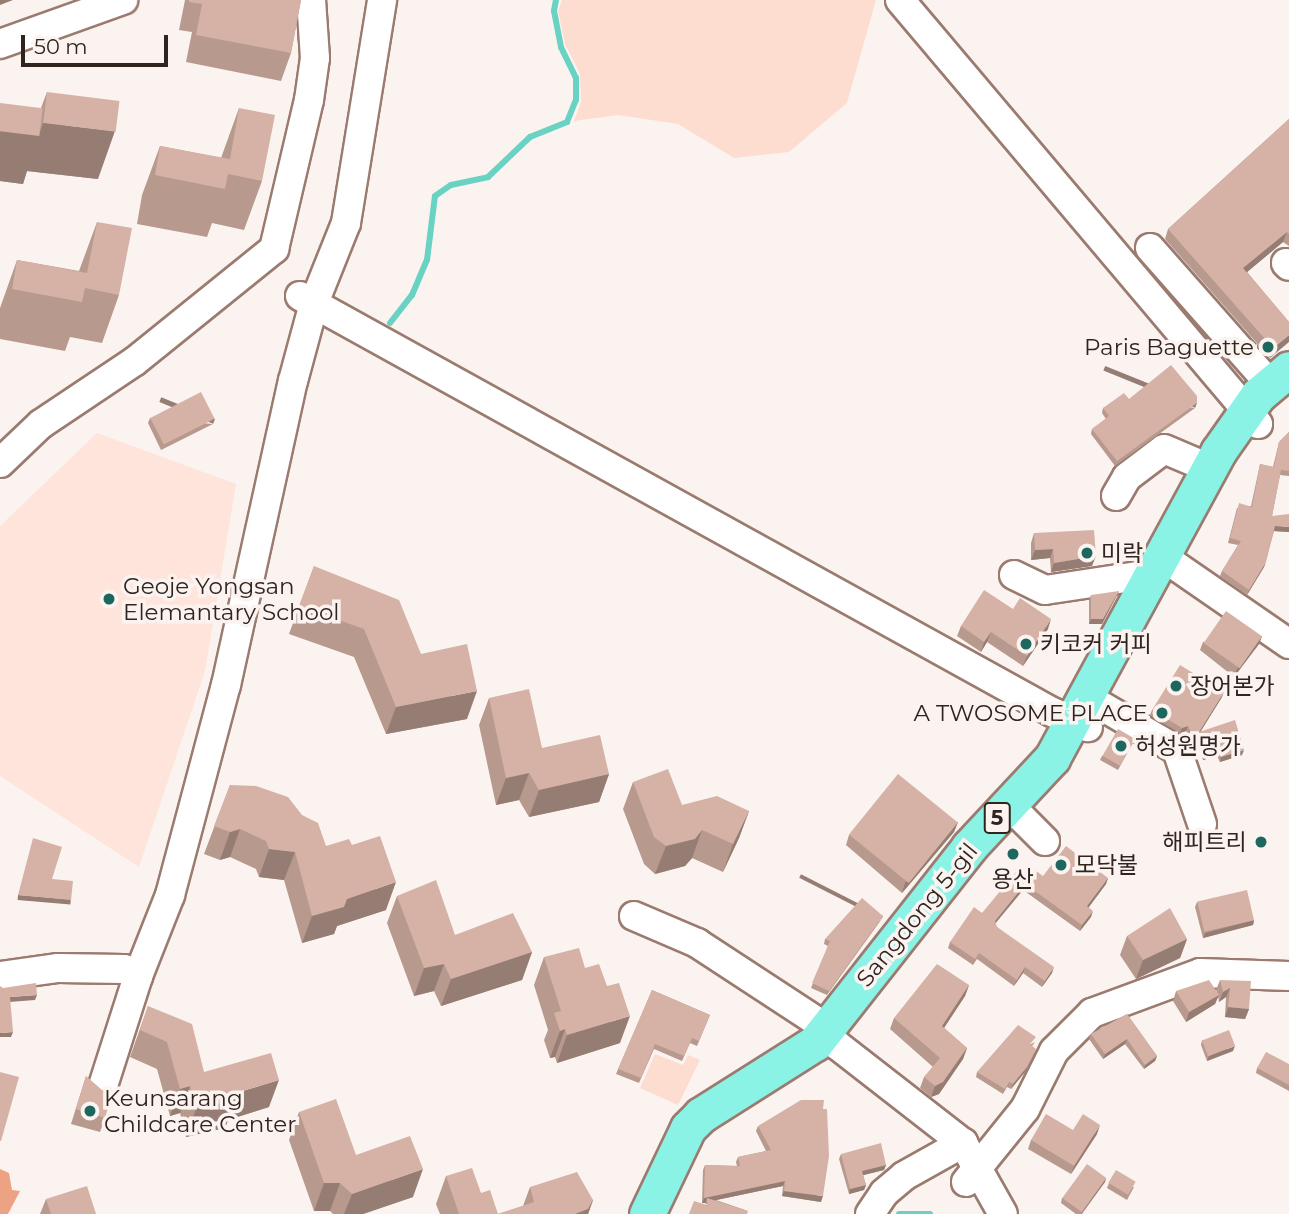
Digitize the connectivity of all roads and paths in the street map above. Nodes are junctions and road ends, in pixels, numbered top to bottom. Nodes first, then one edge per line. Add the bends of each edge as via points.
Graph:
1 (123, 0) edge
2 (311, 0) edge
3 (368, 0) edge
4 (382, 0) edge
5 (900, 0) edge
6 (921, 0) edge
7 (0, 44) edge
8 (1150, 247) dead end
9 (305, 307) junction
10 (1269, 398) edge
11 (0, 463) edge
12 (1209, 468) junction
13 (1116, 496) dead end
14 (1097, 564) edge
15 (1154, 569) junction
16 (1014, 575) dead end
17 (1289, 644) edge
18 (1081, 726) junction
19 (1202, 824) dead end
20 (633, 922) dead end
21 (131, 972) junction
22 (0, 976) edge
23 (1289, 976) edge
24 (826, 1044) junction
25 (94, 1085) edge
26 (957, 1148) junction
27 (973, 1176) junction
28 (647, 1214) edge
29 (668, 1214) edge
30 (870, 1214) edge
31 (985, 1214) edge
32 (1003, 1214) edge

1 - 7 street
2 - 11 street via 315,58 311,86 274,249 135,361 41,424
3 - 9 street via 330,218
4 - 9 street via 346,223
5 - 10 street
6 - 10 street
8 - 10 street
9 - 18 street
9 - 21 street via 213,683
10 - 12 main road, Sangdong 5-gil / 5
10 - 15 main road, Sangdong 5-gil / 5 via 1224,472
12 - 13 street via 1164,449 1126,477
12 - 15 main road, Sangdong 5-gil / 5
14 - 15 street
15 - 16 street via 1045,590
15 - 17 street
15 - 18 main road, Sangdong 5-gil / 5
18 - 19 street via 1177,750
18 - 24 main road, Sangdong 5-gil / 5 via 969,848
18 - 24 main road, Sangdong 5-gil / 5 via 1033,829 981,857
20 - 24 street via 697,943 799,1007
21 - 22 street via 58,968
21 - 25 street
23 - 27 street via 1200,973 1092,1013 1054,1051 1025,1108
24 - 26 street
24 - 28 main road, Sangdong 5-gil / 5 via 694,1121 676,1146
24 - 29 main road, Sangdong 5-gil / 5 via 706,1137
26 - 27 street
26 - 30 street via 904,1176 884,1193
27 - 31 street
27 - 32 street

